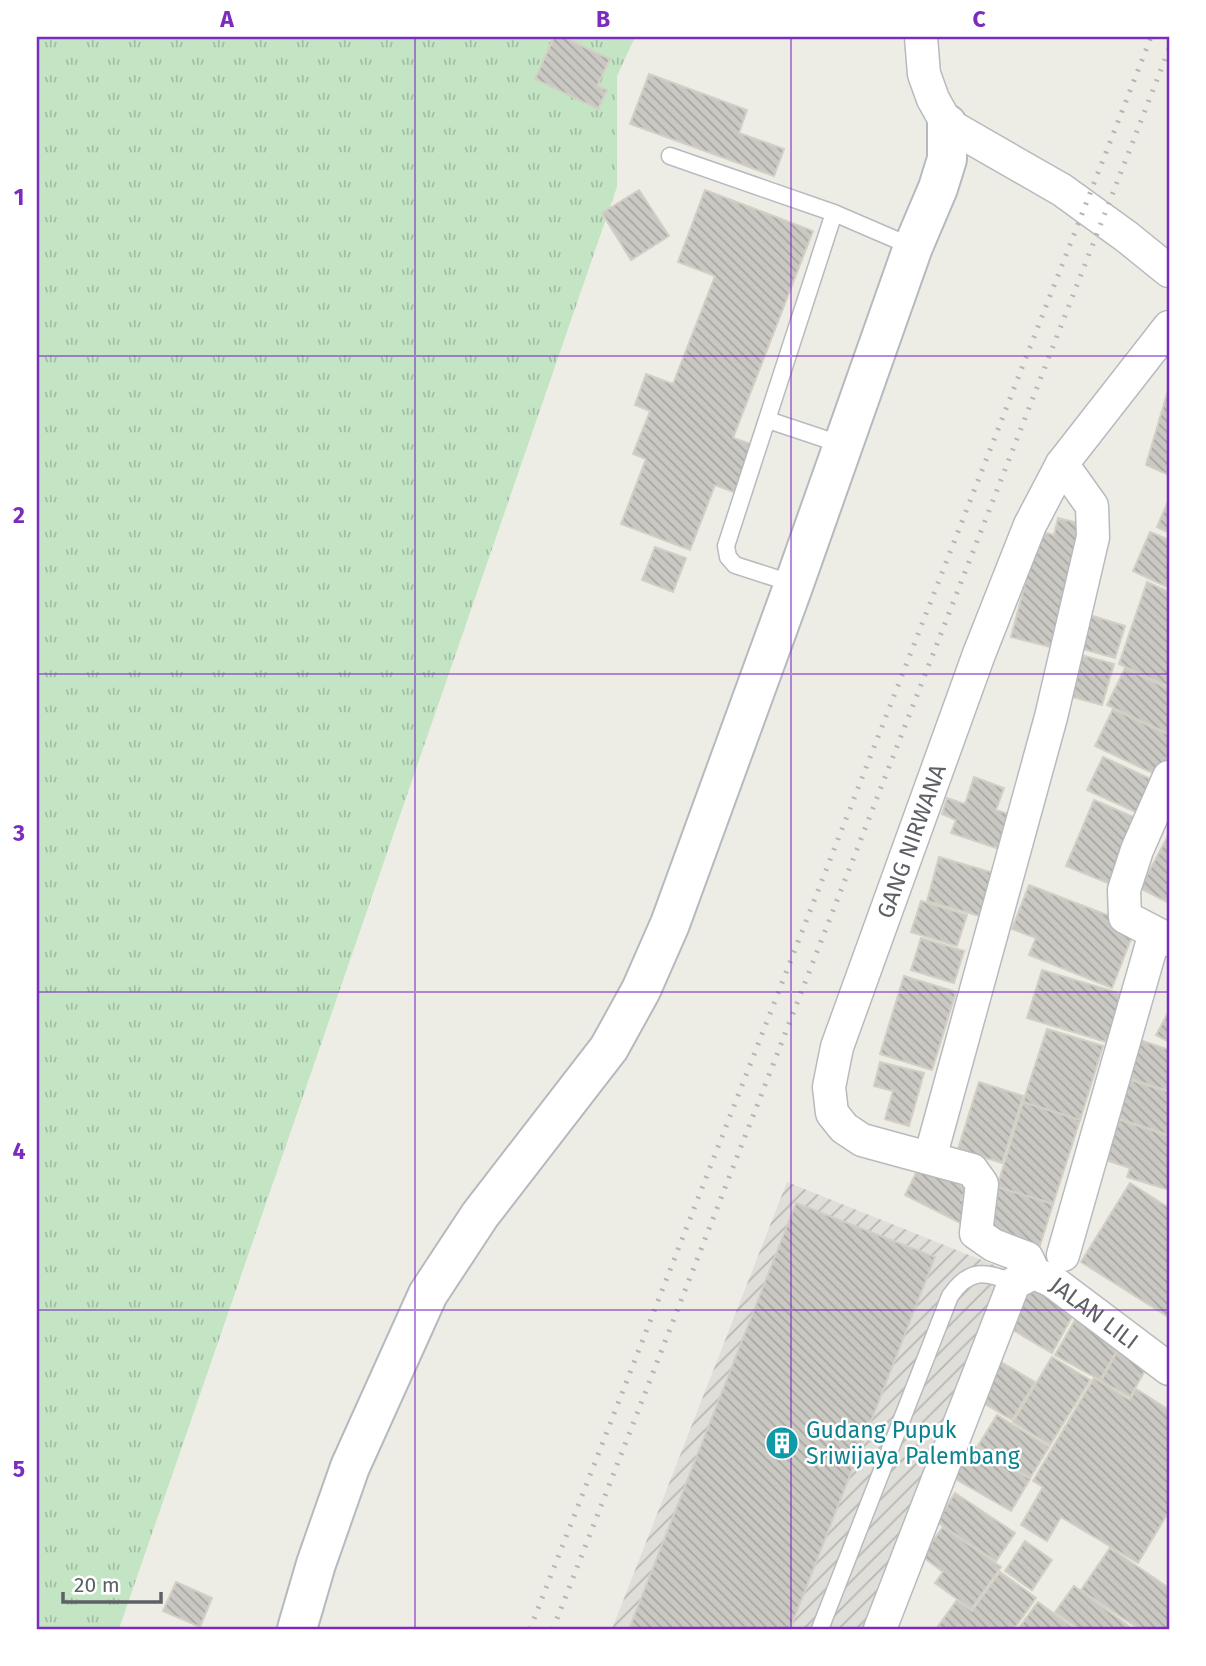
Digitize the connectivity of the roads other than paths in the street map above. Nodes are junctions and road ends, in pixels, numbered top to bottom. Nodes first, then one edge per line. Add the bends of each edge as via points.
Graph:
1 (921, 37) edge
2 (947, 124) junction
3 (670, 156) dead end
4 (834, 213) junction
5 (913, 247) junction
6 (1169, 271) edge
7 (1169, 327) edge
8 (768, 420) junction
9 (843, 445) junction
10 (1062, 464) junction
11 (794, 584) junction
12 (1169, 777) edge
13 (1162, 936) edge
14 (930, 1158) junction
15 (1063, 1255) dead end
16 (1024, 1278) junction
17 (1169, 1369) edge
18 (297, 1629) edge
19 (820, 1629) edge
20 (880, 1629) edge

1 - 2 street via 924,74
2 - 5 street via 947,159
2 - 6 street via 1062,190
3 - 4 lane
4 - 5 lane
4 - 8 lane
5 - 9 street
7 - 10 street, GANG NIRWANA
8 - 9 lane
8 - 11 lane via 726,546 735,565
9 - 11 street
10 - 14 street via 1092,506 1093,537 1051,717
10 - 14 street, GANG NIRWANA via 1030,525 979,654 837,1047 829,1087 832,1113 844,1128 862,1140
11 - 18 street via 670,924 641,990 609,1048 480,1215 428,1294 350,1466
12 - 13 street via 1124,890 1125,917
13 - 15 street
14 - 16 street, GANG NIRWANA via 972,1170 978,1176 982,1184 976,1233 1027,1258
16 - 17 street, JALAN LILI via 1052,1281
16 - 19 lane via 978,1274 957,1285 950,1296
16 - 20 street

